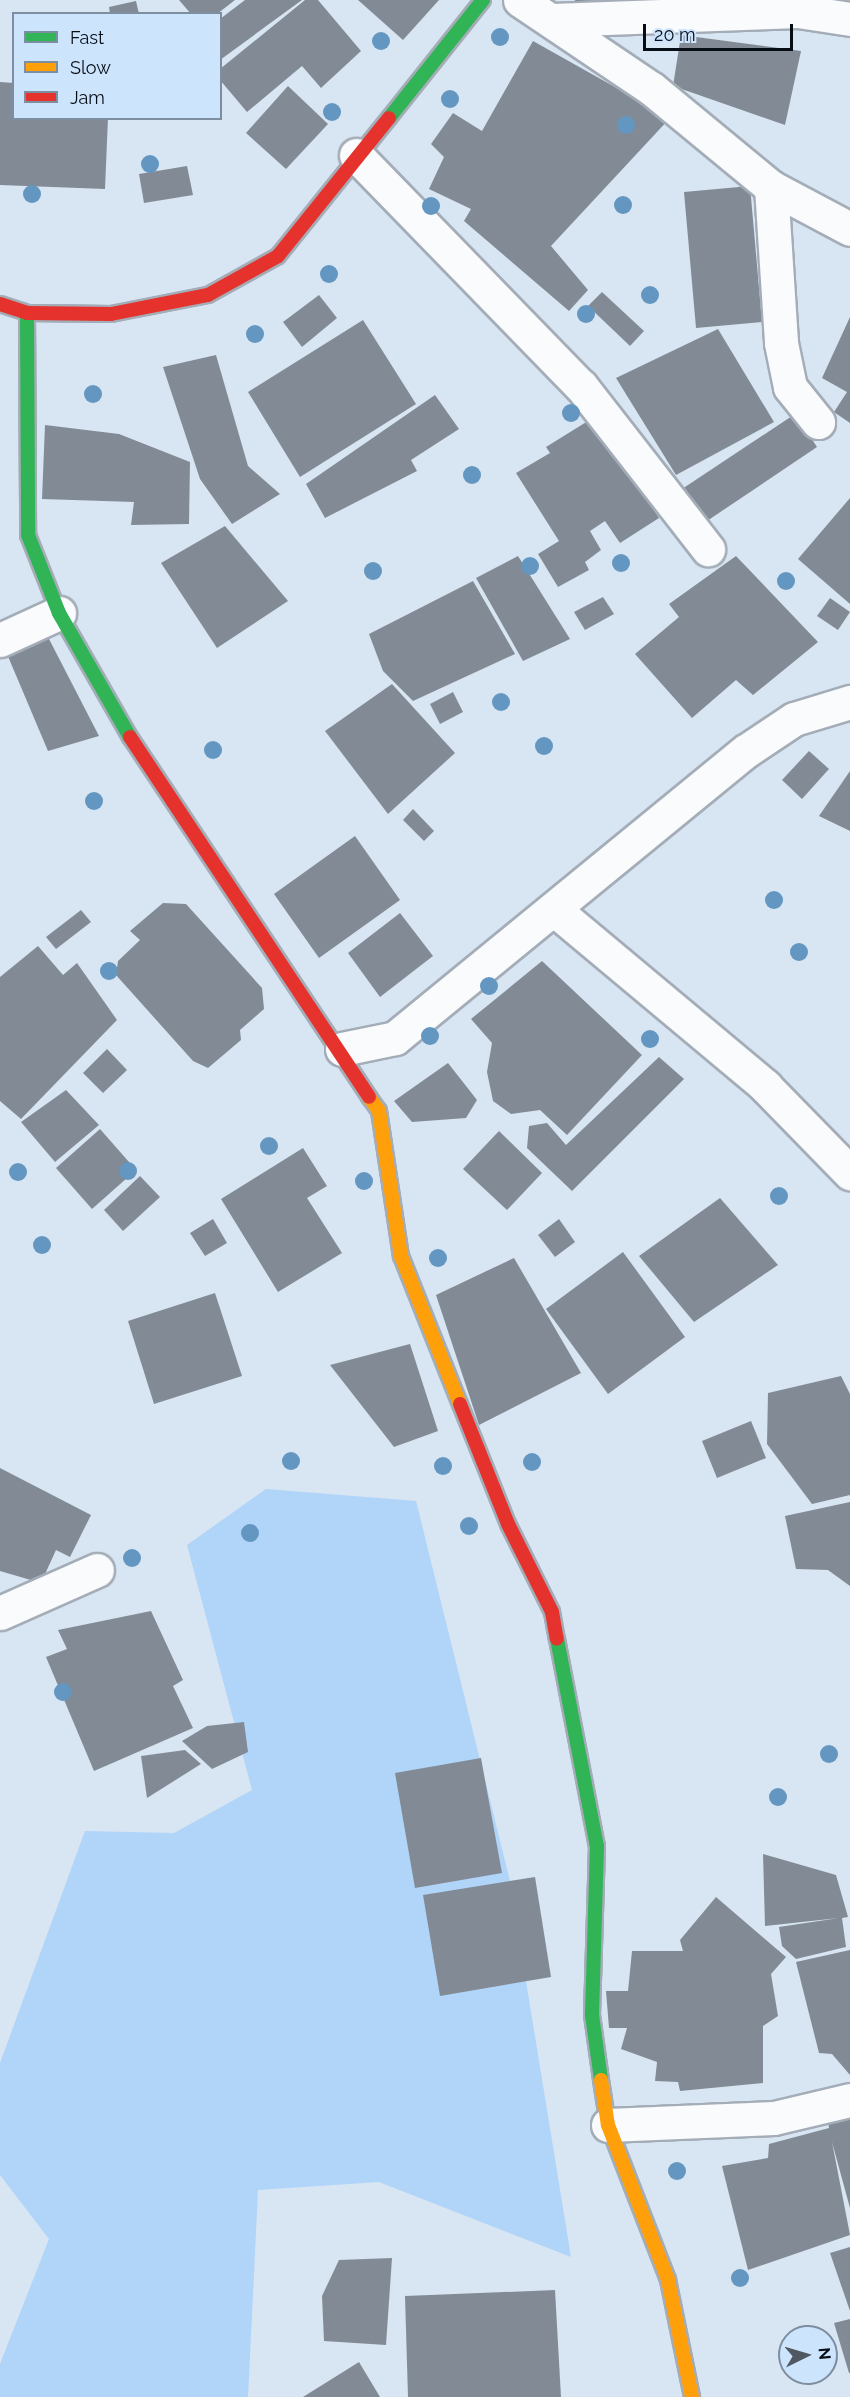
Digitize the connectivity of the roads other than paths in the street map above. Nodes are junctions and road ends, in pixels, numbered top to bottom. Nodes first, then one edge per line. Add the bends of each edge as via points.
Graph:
1 (483, 0) edge
2 (520, 0) edge
3 (850, 19) edge
4 (552, 20) junction
5 (356, 155) junction
6 (771, 187) junction
7 (850, 229) edge
8 (0, 304) edge
9 (27, 313) junction
10 (818, 422) dead end
11 (708, 549) dead end
12 (59, 613) junction
13 (0, 640) edge
14 (850, 702) edge
15 (556, 911) junction
16 (342, 1049) junction
17 (850, 1173) edge
18 (98, 1570) dead end
19 (0, 1613) edge
20 (850, 2100) edge
21 (608, 2125) junction
22 (692, 2397) edge

1 - 5 street
2 - 4 street
3 - 4 street via 798,11
4 - 6 street via 652,89
5 - 9 street via 278,256 208,295 111,315
5 - 11 street via 581,386
6 - 7 street
6 - 10 street via 781,343 790,387
8 - 9 street
9 - 12 street via 28,535
12 - 13 street
12 - 16 street via 161,790
14 - 15 street via 794,719 746,751
15 - 16 street via 395,1038
15 - 17 street via 765,1086
16 - 21 street via 379,1111 401,1256 508,1524 552,1612 597,1846 591,2015
18 - 19 street
20 - 21 street via 774,2118
21 - 22 street via 668,2280

